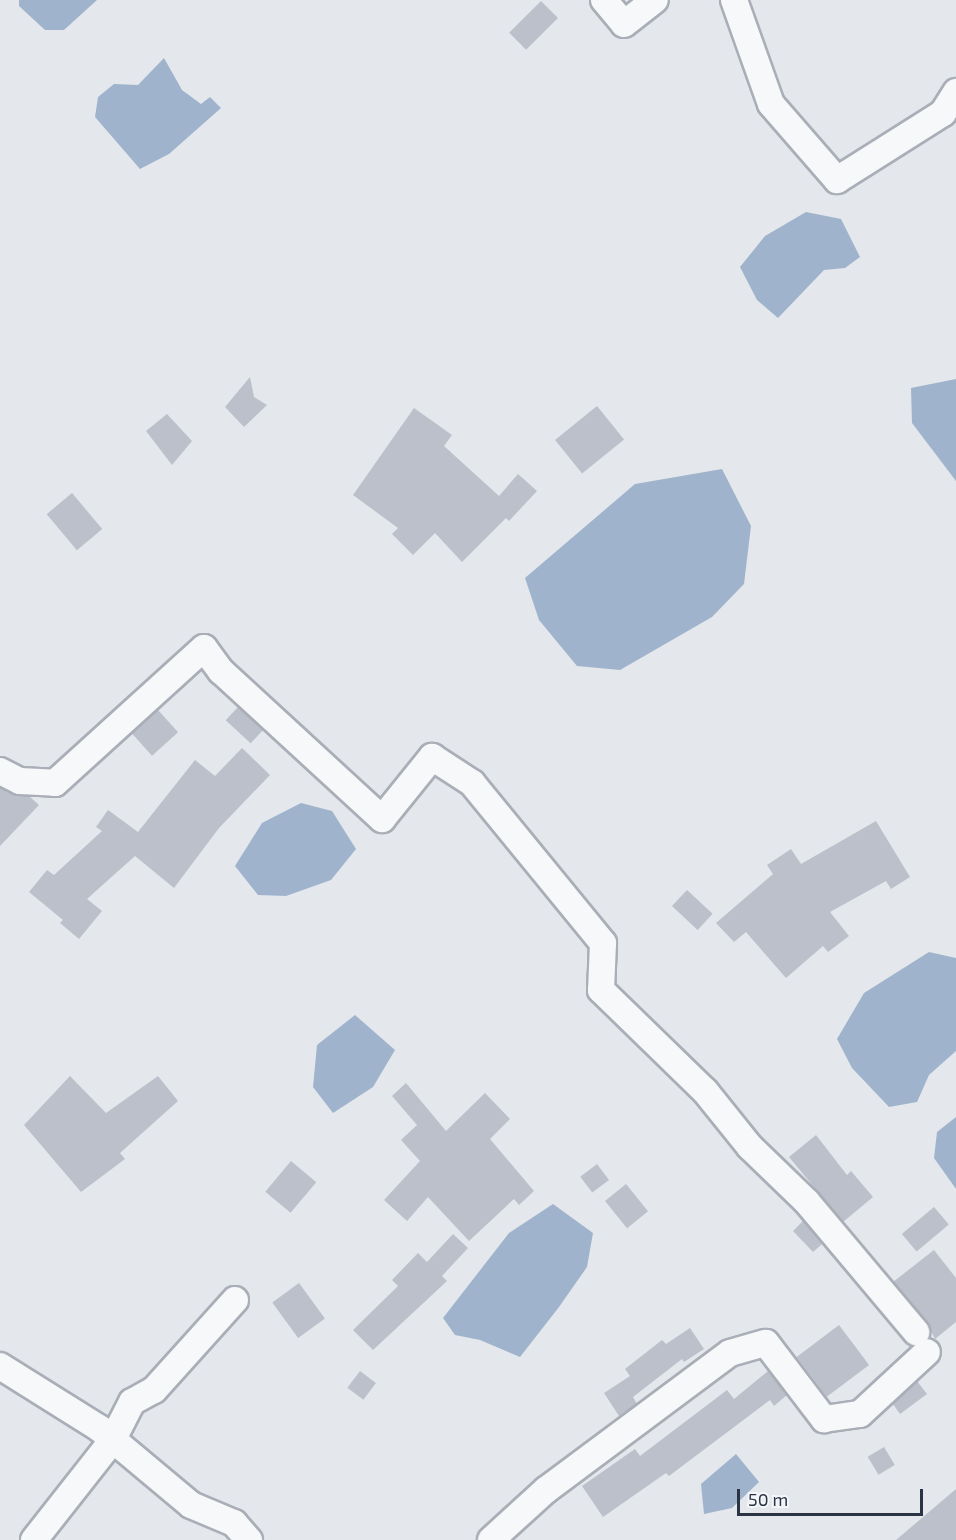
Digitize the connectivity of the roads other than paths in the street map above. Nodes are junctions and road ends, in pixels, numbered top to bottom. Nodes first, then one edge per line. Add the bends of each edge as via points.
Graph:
1 (604, 0) edge
2 (655, 0) edge
3 (734, 0) edge
4 (956, 92) edge
5 (0, 771) edge
6 (235, 1300) dead end
7 (0, 1366) edge
8 (112, 1441) junction
9 (34, 1540) edge
10 (249, 1540) edge
11 (491, 1540) edge

1 - 2 street via 624,24
3 - 4 street via 771,104 837,180 943,113
5 - 11 street via 20,781 55,783 204,648 221,671 382,819 432,757 472,783 603,943 602,990 705,1091 750,1147 807,1202 922,1342 860,1414 824,1419 766,1343 730,1353 546,1490
6 - 8 street via 154,1390 132,1402
7 - 8 street via 99,1428
8 - 9 street
8 - 10 street via 191,1505 234,1523

